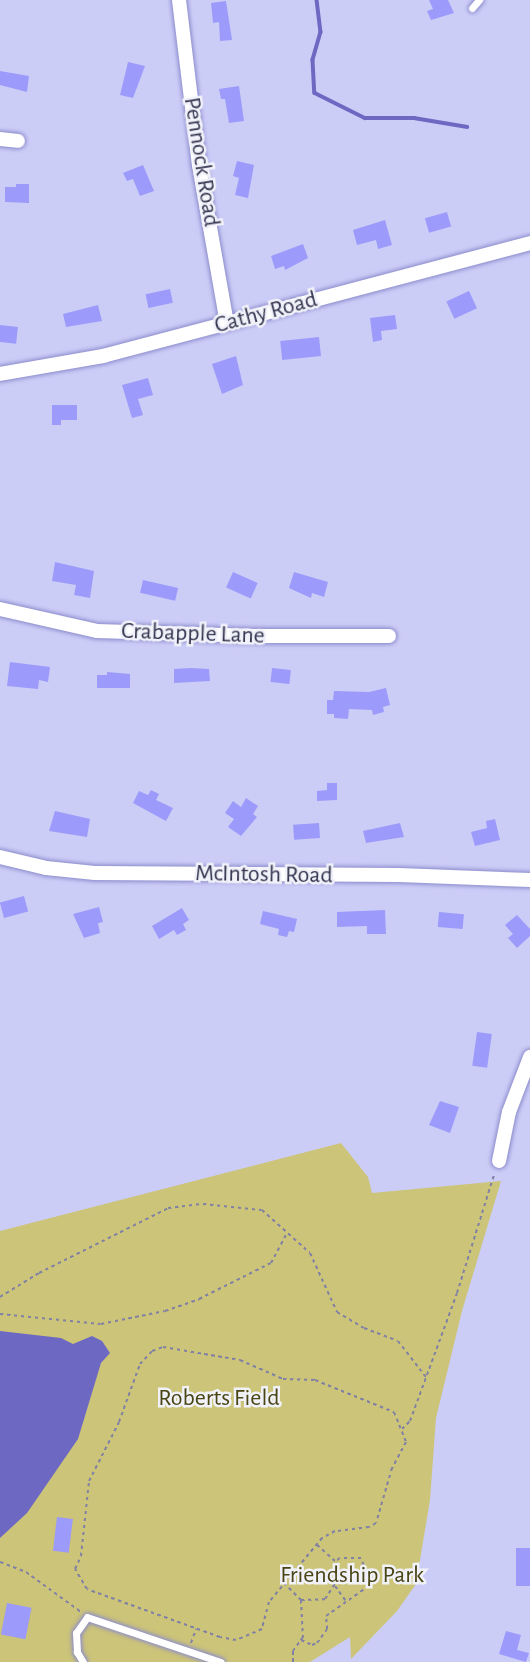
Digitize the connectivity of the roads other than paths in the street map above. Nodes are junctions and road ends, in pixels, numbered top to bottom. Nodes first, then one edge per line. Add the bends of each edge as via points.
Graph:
1 (179, 0) edge
2 (479, 0) edge
3 (472, 8) dead end
4 (0, 139) edge
5 (18, 141) dead end
6 (530, 243) edge
7 (227, 323) junction
8 (0, 374) edge
9 (0, 609) edge
10 (389, 636) dead end
11 (0, 857) edge
12 (530, 880) edge
13 (530, 1057) edge
14 (499, 1161) road end
15 (83, 1662) edge
16 (220, 1662) edge

1 - 7 street, Pennock Road via 199,165
2 - 3 lane
4 - 5 street
6 - 7 street, Cathy Road
7 - 8 street, Cathy Road via 103,356
9 - 10 street, Crabapple Lane via 97,631
11 - 12 street, McIntosh Road via 95,873
13 - 14 street via 509,1112
15 - 16 lane via 76,1633 87,1617

